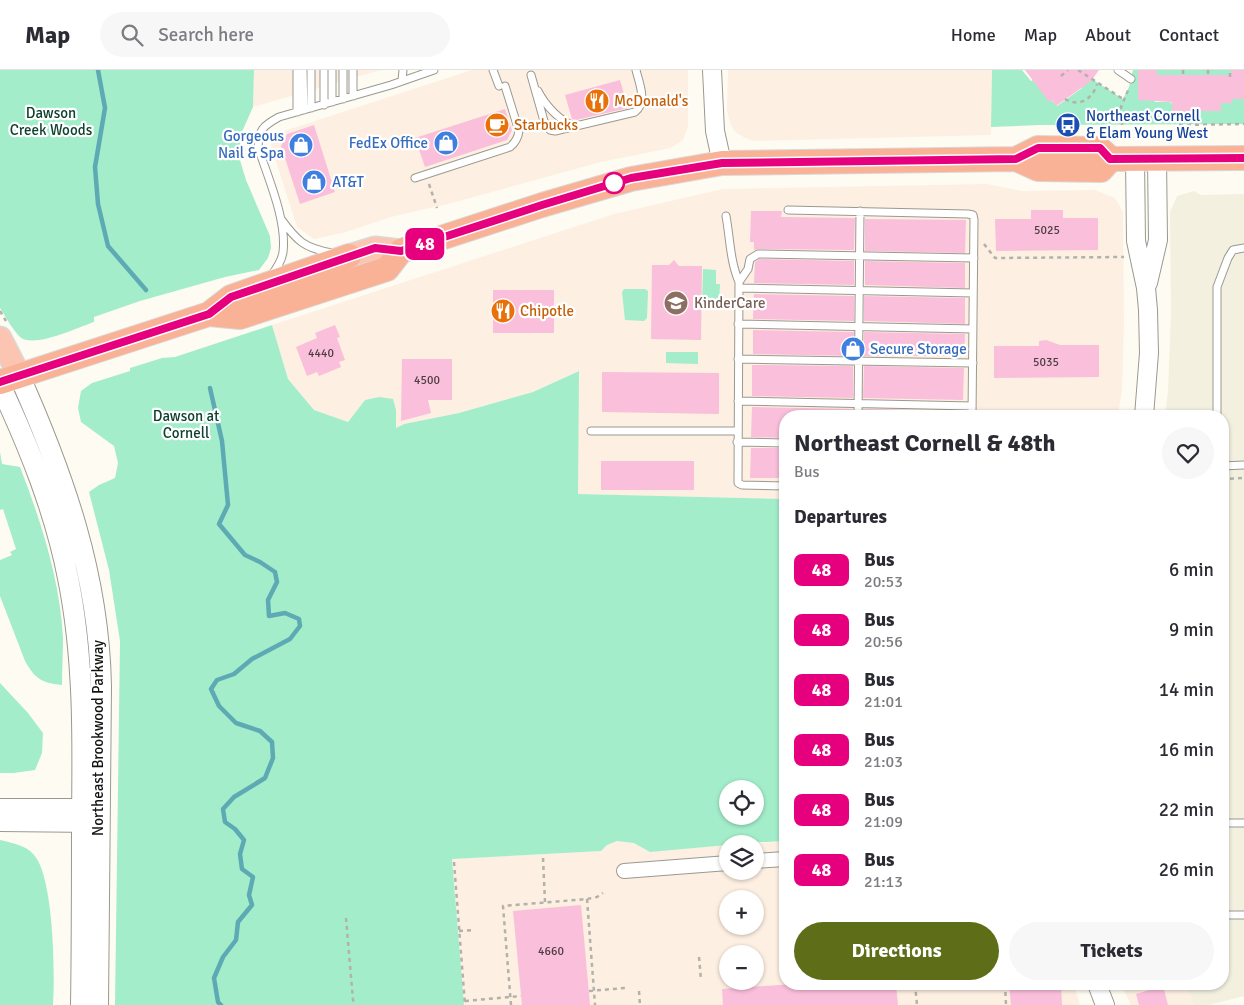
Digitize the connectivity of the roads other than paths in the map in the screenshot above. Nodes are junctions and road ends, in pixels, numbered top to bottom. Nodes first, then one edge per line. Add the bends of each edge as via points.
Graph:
1 (297, 70) edge
2 (303, 70) edge
3 (311, 70) edge
4 (324, 70) edge
5 (332, 70) edge
6 (344, 70) edge
7 (402, 70) edge
8 (434, 70) edge
9 (493, 70) edge
10 (636, 70) edge
11 (712, 70) edge
12 (1118, 70) edge
13 (356, 71) edge
14 (1131, 79) dead end
15 (402, 80) junction
16 (353, 96) junction
17 (343, 99) junction
18 (332, 102) junction
19 (324, 104) junction
20 (304, 110) junction
21 (577, 127) junction
22 (1244, 158) edge
23 (1146, 159) junction
24 (722, 163) junction
25 (415, 178) dead end
26 (788, 210) dead end
27 (860, 211) junction
28 (280, 216) junction
29 (726, 216) dead end
30 (1244, 248) edge
31 (401, 251) junction
32 (349, 256) junction
33 (860, 256) junction
34 (974, 258) junction
35 (265, 284) junction
36 (739, 285) junction
37 (859, 291) junction
38 (973, 293) junction
39 (209, 314) junction
40 (738, 324) junction
41 (859, 326) junction
42 (973, 329) junction
43 (0, 338) edge
44 (738, 359) junction
45 (858, 361) junction
46 (973, 364) junction
47 (6, 381) edge
48 (738, 401) junction
49 (858, 403) junction
50 (972, 406) junction
51 (858, 410) edge
52 (972, 410) edge
53 (1144, 410) edge
54 (1217, 410) edge
55 (591, 431) dead end
56 (737, 432) junction
57 (737, 442) junction
58 (779, 443) edge
59 (1229, 466) edge
60 (1244, 466) edge
61 (779, 486) edge
62 (0, 808) edge
63 (91, 816) junction
64 (0, 822) edge
65 (1229, 823) edge
66 (1244, 823) edge
67 (779, 860) edge
68 (764, 861) edge
69 (719, 865) edge
70 (624, 871) dead end
71 (1229, 915) edge
72 (1244, 915) edge
73 (1099, 990) edge
74 (81, 1005) edge
75 (98, 1005) edge
76 (1105, 1005) edge

1 - 20 lane
2 - 20 lane
3 - 20 lane
4 - 19 lane
5 - 18 lane
6 - 17 lane
7 - 15 lane
8 - 15 lane
9 - 25 lane via 519,131 515,143
10 - 21 lane via 642,99 639,109
11 - 24 street via 715,131
12 - 14 lane
13 - 16 lane
15 - 16 lane
16 - 17 lane
17 - 18 lane
18 - 19 lane
19 - 20 lane
20 - 28 lane via 279,117 264,126 259,136 258,147
21 - 21 lane via 555,131 548,128 531,74 546,104 563,121
22 - 23 highway
23 - 24 highway via 1110,159 1101,170 1038,170 1016,159
23 - 53 street via 1158,240 1146,288 1149,353
24 - 31 highway via 631,178
26 - 27 lane
27 - 33 lane
27 - 34 lane via 972,215
28 - 32 lane via 301,243 324,252
28 - 35 lane via 283,253
29 - 36 lane via 731,262
30 - 54 lane via 1233,250 1217,287
31 - 32 main road via 375,248
31 - 39 highway via 387,269 240,317
32 - 35 highway
33 - 34 lane
33 - 36 lane via 758,254 750,259
33 - 37 lane
34 - 38 lane
35 - 39 highway via 231,297
36 - 37 lane
36 - 40 lane
37 - 38 lane
37 - 41 lane
38 - 42 lane
39 - 47 highway
40 - 41 lane
40 - 44 lane
41 - 42 lane
41 - 45 lane
42 - 46 lane
43 - 47 main road, Northeast Brookwood Parkway
44 - 45 lane
44 - 48 lane
45 - 46 lane
45 - 49 lane
46 - 50 lane
47 - 63 main road, Northeast Brookwood Parkway via 51,449 78,530 93,598 100,659
48 - 49 lane
48 - 56 lane
49 - 50 lane
49 - 51 lane
50 - 52 lane
55 - 56 lane
56 - 57 lane
57 - 58 lane
57 - 61 lane via 738,483
59 - 60 lane
62 - 63 street
63 - 64 street
63 - 74 main road, Northeast Brookwood Parkway
63 - 75 main road, Northeast Brookwood Parkway
65 - 66 lane
67 - 68 street
69 - 70 street
71 - 72 lane
73 - 76 street

